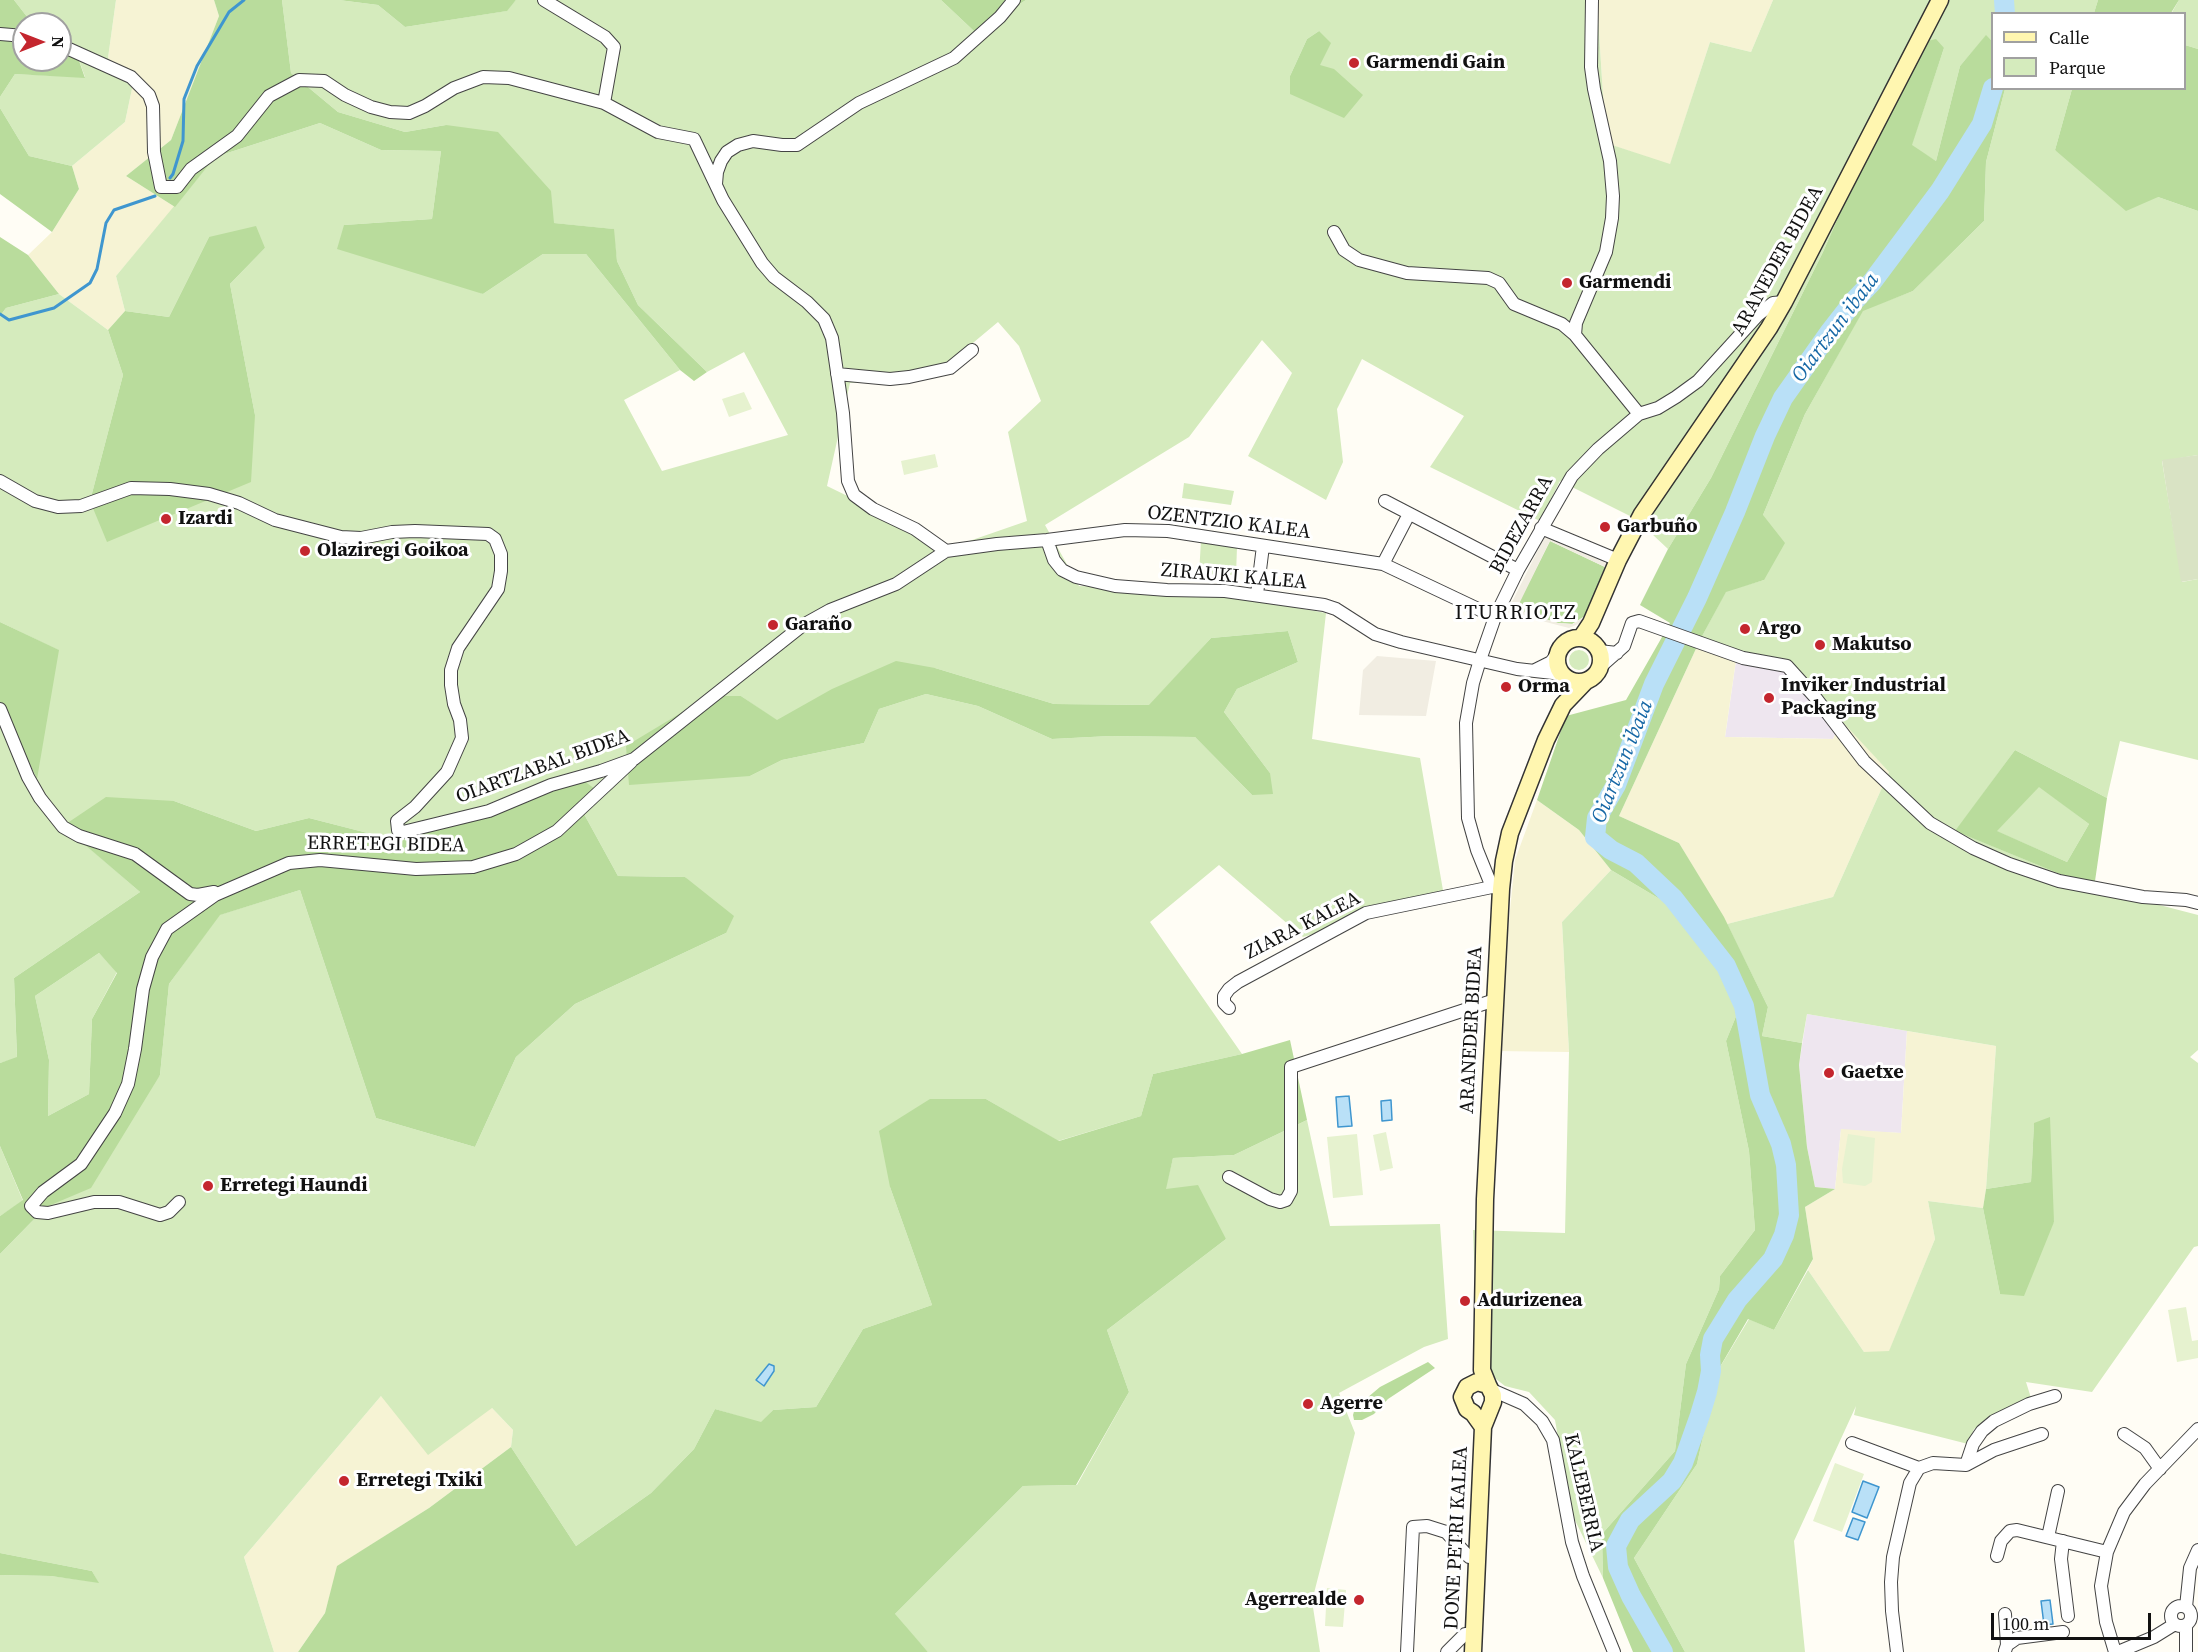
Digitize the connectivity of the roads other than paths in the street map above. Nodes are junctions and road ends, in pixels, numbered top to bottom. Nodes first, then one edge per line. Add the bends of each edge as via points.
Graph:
1 (544, 0) edge
2 (1014, 0) edge
3 (1592, 0) edge
4 (1940, 0) edge
5 (72, 50) edge
6 (604, 103) junction
7 (716, 185) junction
8 (1334, 232) dead end
9 (1784, 302) junction
10 (1575, 334) junction
11 (972, 350) dead end
12 (837, 374) junction
13 (1640, 414) junction
14 (0, 481) edge
15 (1384, 501) dead end
16 (1409, 514) junction
17 (1541, 528) junction
18 (1047, 540) junction
19 (1263, 546) junction
20 (946, 551) junction
21 (1618, 560) junction
22 (1383, 564) junction
23 (1518, 570) junction
24 (1257, 594) junction
25 (1495, 617) junction
26 (1592, 645) junction
27 (1558, 653) junction
28 (1617, 653) junction
29 (1480, 660) junction
30 (1599, 668) junction
31 (1534, 671) junction
32 (1563, 675) junction
33 (1586, 681) junction
34 (1563, 705) junction
35 (0, 709) edge
36 (634, 759) junction
37 (1496, 888) junction
38 (229, 889) junction
39 (2198, 903) edge
40 (1495, 1000) junction
41 (1229, 1008) dead end
42 (1229, 1177) dead end
43 (179, 1202) dead end
44 (1490, 1390) junction
45 (2055, 1396) dead end
46 (1473, 1413) junction
47 (1483, 1427) junction
48 (2198, 1429) edge
49 (2042, 1434) dead end
50 (2124, 1434) dead end
51 (1852, 1443) dead end
52 (1966, 1465) junction
53 (1919, 1468) junction
54 (2160, 1469) junction
55 (2058, 1491) dead end
56 (2048, 1537) junction
57 (2062, 1541) junction
58 (2198, 1550) edge
59 (2107, 1552) junction
60 (1997, 1556) dead end
61 (1478, 1557) junction
62 (2005, 1614) dead end
63 (2068, 1616) dead end
64 (2187, 1618) edge
65 (2063, 1632) dead end
66 (1474, 1634) junction
67 (2006, 1648) edge
68 (1407, 1652) edge
69 (1447, 1652) edge
70 (1473, 1652) edge
71 (1614, 1652) edge
72 (1897, 1652) edge
73 (2116, 1652) edge
74 (2187, 1652) edge

1 - 6 street via 605,37 614,47
2 - 7 street via 954,58 859,103 797,145 753,141 738,145 721,161
3 - 10 street via 1591,67 1610,161 1612,218 1606,252
4 - 9 street, ARANEDER BIDEA
5 - 6 street via 131,77 149,95 161,187 177,187 191,169 237,135 269,96 299,80 324,81 345,95 390,112 409,113 483,77 510,78
6 - 7 street via 658,132 694,139
7 - 12 street via 762,263 824,319 832,338
8 - 10 street via 1344,250 1359,260 1407,273 1488,278 1499,283 1514,304 1562,324
9 - 13 street, BIDEZARRA via 1773,303 1758,315 1690,386 1658,408
9 - 21 street, ARANEDER BIDEA via 1642,513
10 - 13 street
11 - 12 street via 950,368 909,377
12 - 20 street via 848,481 854,495
13 - 17 street, BIDEZARRA via 1572,476
14 - 36 street, OIARTZABAL BIDEA via 36,501 58,507 81,506 131,488 170,489 209,494 275,519 341,537 415,531 488,534 495,539 501,554 498,589 458,648 451,670 462,738 447,772 397,822 398,830 489,811 551,785
15 - 16 street
16 - 22 street
16 - 23 street
17 - 21 street
17 - 23 street, BIDEZARRA
18 - 19 street, OZENTZIO KALEA via 1148,530
18 - 20 street, OZENTZIO KALEA
18 - 24 street, ZIRAUKI KALEA via 1054,560 1062,570 1076,577 1132,587
19 - 22 street, OZENTZIO KALEA
19 - 24 street
20 - 36 street, OIARTZABAL BIDEA via 896,584 830,609 802,625
21 - 26 street, ARANEDER BIDEA via 1591,623
22 - 25 street, OZENTZIO KALEA
23 - 25 street, BIDEZARRA
24 - 29 street, ZIRAUKI KALEA via 1324,605 1374,634
25 - 29 street, BIDEZARRA
26 - 27 street via 1570,640
26 - 28 street
26 - 30 street via 1601,662
27 - 31 street
27 - 32 street
28 - 30 street
28 - 39 street via 1624,646 1632,623 1639,621 1743,658 1787,666 1864,761 1935,826 1973,848 2060,881
29 - 31 street, ZIRAUKI KALEA
29 - 37 street, BIDEZARRA via 1466,723 1467,806 1477,850
30 - 33 street
31 - 32 street, ZIRAUKI KALEA
32 - 33 street via 1573,681
32 - 34 street, ARANEDER BIDEA
33 - 34 street, ARANEDER BIDEA
34 - 37 street, ARANEDER BIDEA via 1510,833
35 - 38 street via 32,784 63,827 135,854 190,894
36 - 38 street, ERRETEGI BIDEA via 557,831 516,854 473,867 416,869 320,860 289,863
37 - 40 street, ARANEDER BIDEA
37 - 41 street, ZIARA KALEA via 1366,914 1238,982 1224,996
38 - 43 street, ERRETEGI BIDEA via 167,929 152,957 143,988 128,1084 115,1113 81,1164 43,1191 31,1206 37,1212 48,1213 94,1202 119,1202 160,1215
40 - 42 street via 1291,1066 1291,1191 1286,1200 1270,1199
40 - 44 street, ARANEDER BIDEA via 1485,1189
44 - 46 street via 1483,1412
44 - 46 street via 1467,1387 1462,1398
44 - 47 street, DONE PETRI KALEA
44 - 71 street, KALEBERRIA via 1516,1399 1533,1411 1553,1440 1572,1542
45 - 52 street via 1994,1421 1973,1444
46 - 47 street, DONE PETRI KALEA
47 - 61 street, DONE PETRI KALEA
48 - 54 street
49 - 52 street via 1994,1450
50 - 54 street via 2145,1448
51 - 53 street
52 - 53 street via 1933,1463
53 - 72 street via 1910,1483 1893,1557 1891,1601
54 - 59 street via 2124,1512
55 - 56 street
56 - 57 street
56 - 60 street via 2010,1531 2001,1541
57 - 59 street
57 - 63 street
58 - 64 street via 2190,1568
59 - 73 street via 2101,1586 2106,1622
61 - 66 street, DONE PETRI KALEA
61 - 68 street via 1469,1557 1446,1532 1427,1526 1413,1527
62 - 67 street
64 - 73 street
64 - 74 street
65 - 67 street via 2017,1638
66 - 69 street via 1465,1634
66 - 70 street, DONE PETRI KALEA

